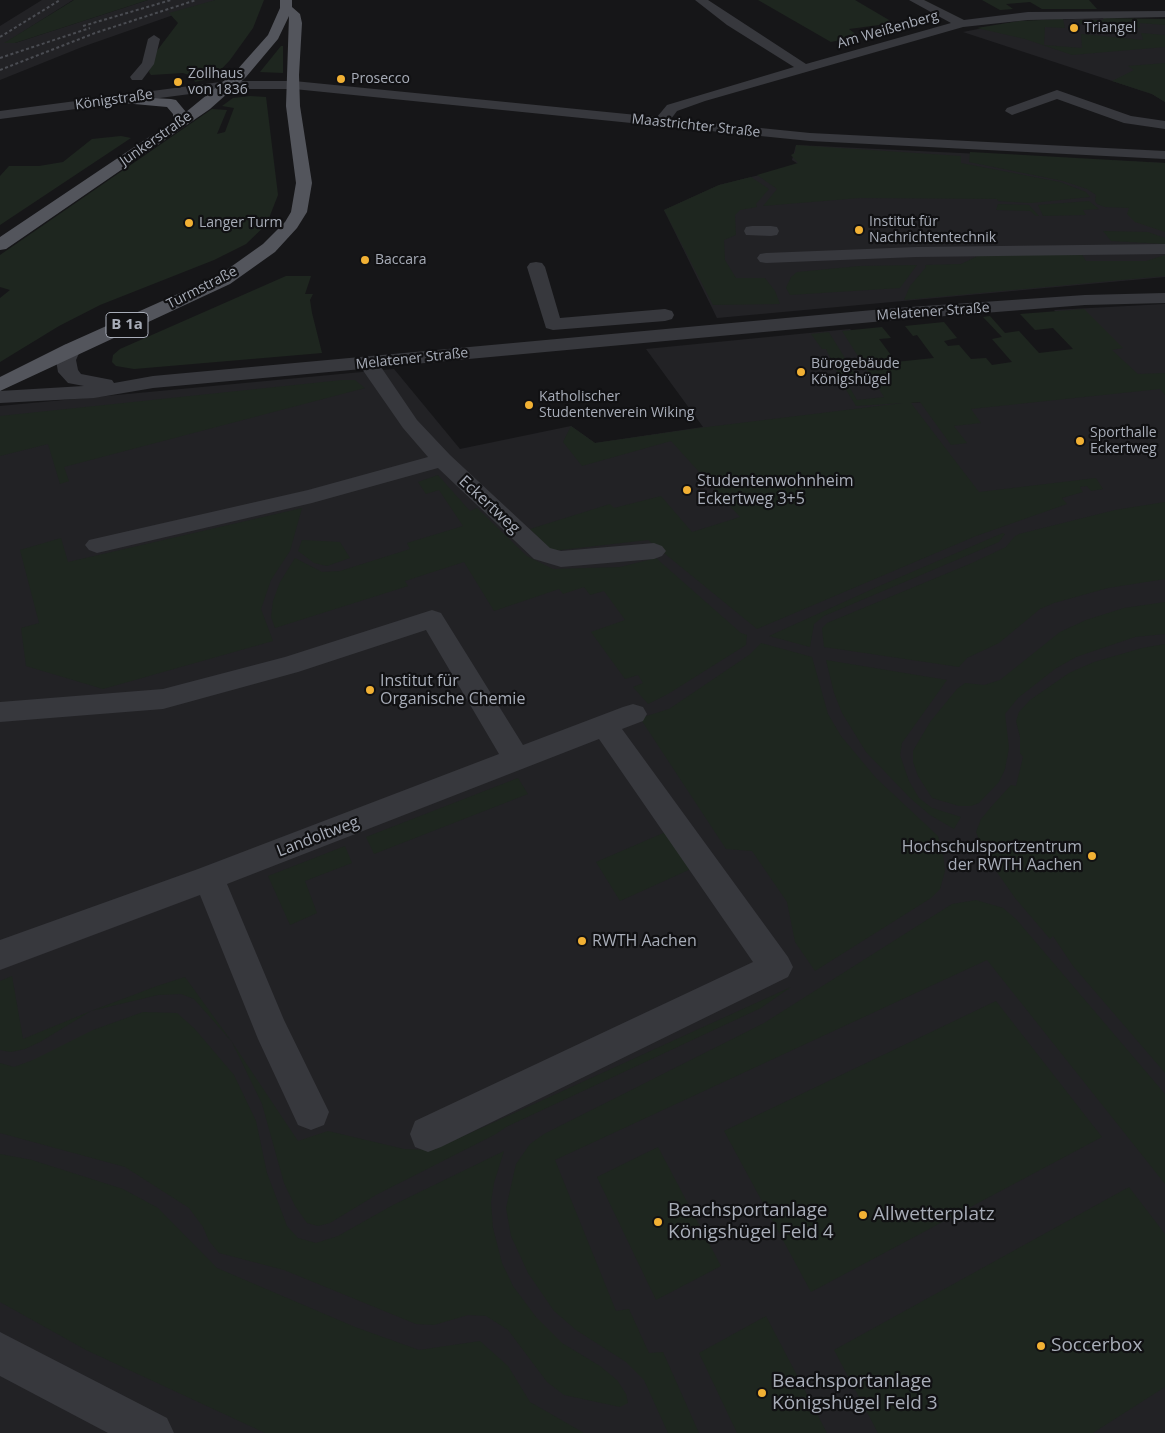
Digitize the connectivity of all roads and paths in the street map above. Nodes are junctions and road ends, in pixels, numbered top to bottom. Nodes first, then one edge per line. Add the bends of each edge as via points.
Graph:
1 (701, 0) edge
2 (915, 0) edge
3 (286, 4) edge
4 (1165, 14) edge
5 (962, 24) junction
6 (154, 39) dead end
7 (126, 67) dead end
8 (804, 69) junction
9 (137, 77) junction
10 (228, 85) junction
11 (294, 85) junction
12 (1074, 88) dead end
13 (1057, 94) junction
14 (144, 96) junction
15 (123, 99) junction
16 (1012, 111) dead end
17 (0, 115) edge
18 (661, 122) junction
19 (180, 123) junction
20 (1165, 125) edge
21 (1165, 155) edge
22 (771, 230) dead end
23 (752, 231) dead end
24 (0, 245) edge
25 (1165, 249) edge
26 (766, 258) dead end
27 (536, 267) dead end
28 (1165, 298) edge
29 (701, 331) junction
30 (71, 349) junction
31 (369, 364) junction
32 (0, 385) edge
33 (122, 386) junction
34 (0, 397) edge
35 (442, 460) junction
36 (97, 545) dead end
37 (654, 551) dead end
38 (0, 712) edge
39 (517, 760) junction
40 (209, 878) junction
41 (0, 955) edge
42 (311, 1112) dead end
43 (428, 1134) dead end
44 (0, 1353) edge
45 (152, 1433) edge

1 - 8 street
2 - 5 street
3 - 10 main road, Junkerstraße / B 1a via 274,36
3 - 11 main road, Junkerstraße / B 1a via 296,23
4 - 5 street, Am Weißenberg via 1045,15
5 - 8 street, Am Weißenberg
6 - 9 street via 148,64
7 - 9 street
8 - 18 street, Am Weißenberg via 679,105
9 - 14 street
10 - 11 street, Maastrichter Straße
10 - 14 street, Königstraße
10 - 19 main road, Junkerstraße / B 1a
11 - 18 street, Maastrichter Straße
11 - 30 main road, Turmstraße / B 1a via 293,106 304,183 303,197 299,212 281,237 224,280
12 - 13 street
13 - 16 street
13 - 20 street via 1129,120
14 - 15 street, Königstraße
15 - 17 street, Königstraße
15 - 19 main road via 171,103 180,113
18 - 21 street, Maastrichter Straße via 810,137
19 - 24 main road, Junkerstraße / B 1a
22 - 23 street
25 - 26 street via 916,252
27 - 29 street via 552,324 687,314
28 - 29 street, Melatener Straße via 1076,300
29 - 31 street, Melatener Straße
30 - 32 main road, Turmstraße / B 1a
30 - 33 street, Melatener Straße via 66,360 67,368 75,379
31 - 33 street, Melatener Straße
31 - 35 street, Eckertweg via 410,424
33 - 34 street, Melatener Straße via 94,392
35 - 36 street via 312,496
35 - 37 street, Eckertweg via 542,554 560,559
38 - 39 street via 163,699 289,665 432,619
39 - 40 street, Landoltweg
39 - 43 street, Landoltweg via 619,720 776,967
40 - 41 street, Landoltweg
40 - 42 street via 270,1028
44 - 45 street

